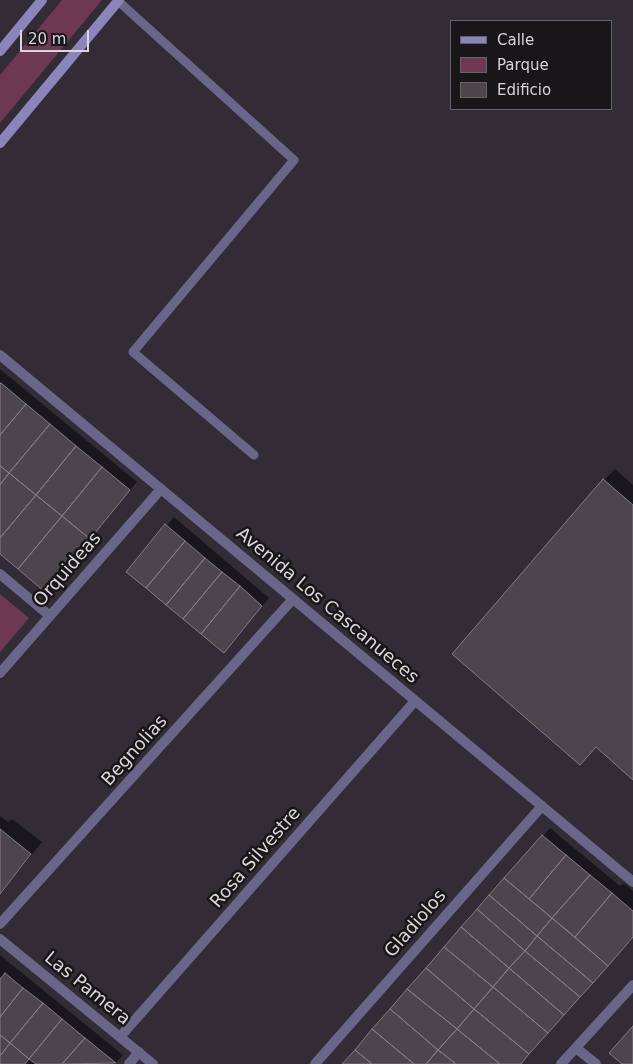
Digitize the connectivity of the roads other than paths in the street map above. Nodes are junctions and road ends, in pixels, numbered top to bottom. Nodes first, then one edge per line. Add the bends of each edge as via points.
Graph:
1 (42, 0) edge
2 (119, 0) edge
3 (0, 51) edge
4 (0, 143) edge
5 (0, 355) edge
6 (254, 455) dead end
7 (161, 489) junction
8 (0, 574) edge
9 (293, 600) junction
10 (50, 616) junction
11 (0, 673) edge
12 (415, 700) junction
13 (542, 806) junction
14 (633, 882) edge
15 (0, 924) edge
16 (0, 938) edge
17 (633, 985) edge
18 (120, 1037) junction
19 (576, 1048) junction
20 (139, 1052) junction
21 (129, 1064) edge
22 (153, 1064) edge
23 (315, 1064) edge
24 (562, 1064) edge
25 (596, 1064) edge

1 - 3 main road
2 - 4 main road
2 - 6 lane via 294,160 133,352
5 - 7 street, Avenida Los Cascanueces
7 - 9 street, Avenida Los Cascanueces
7 - 10 street, Orquideas
8 - 10 street
9 - 12 street, Avenida Los Cascanueces
9 - 15 street, Begnolias
10 - 11 street, Orquideas
12 - 13 street, Avenida Los Cascanueces
12 - 18 street, Rosa Silvestre
13 - 14 street, Avenida Los Cascanueces
13 - 23 street, Gladiolos
16 - 18 street, Las Pamera
17 - 19 street
18 - 20 street, Las Pamera
19 - 24 street
19 - 25 street
20 - 21 street
20 - 22 street, Las Pamera

